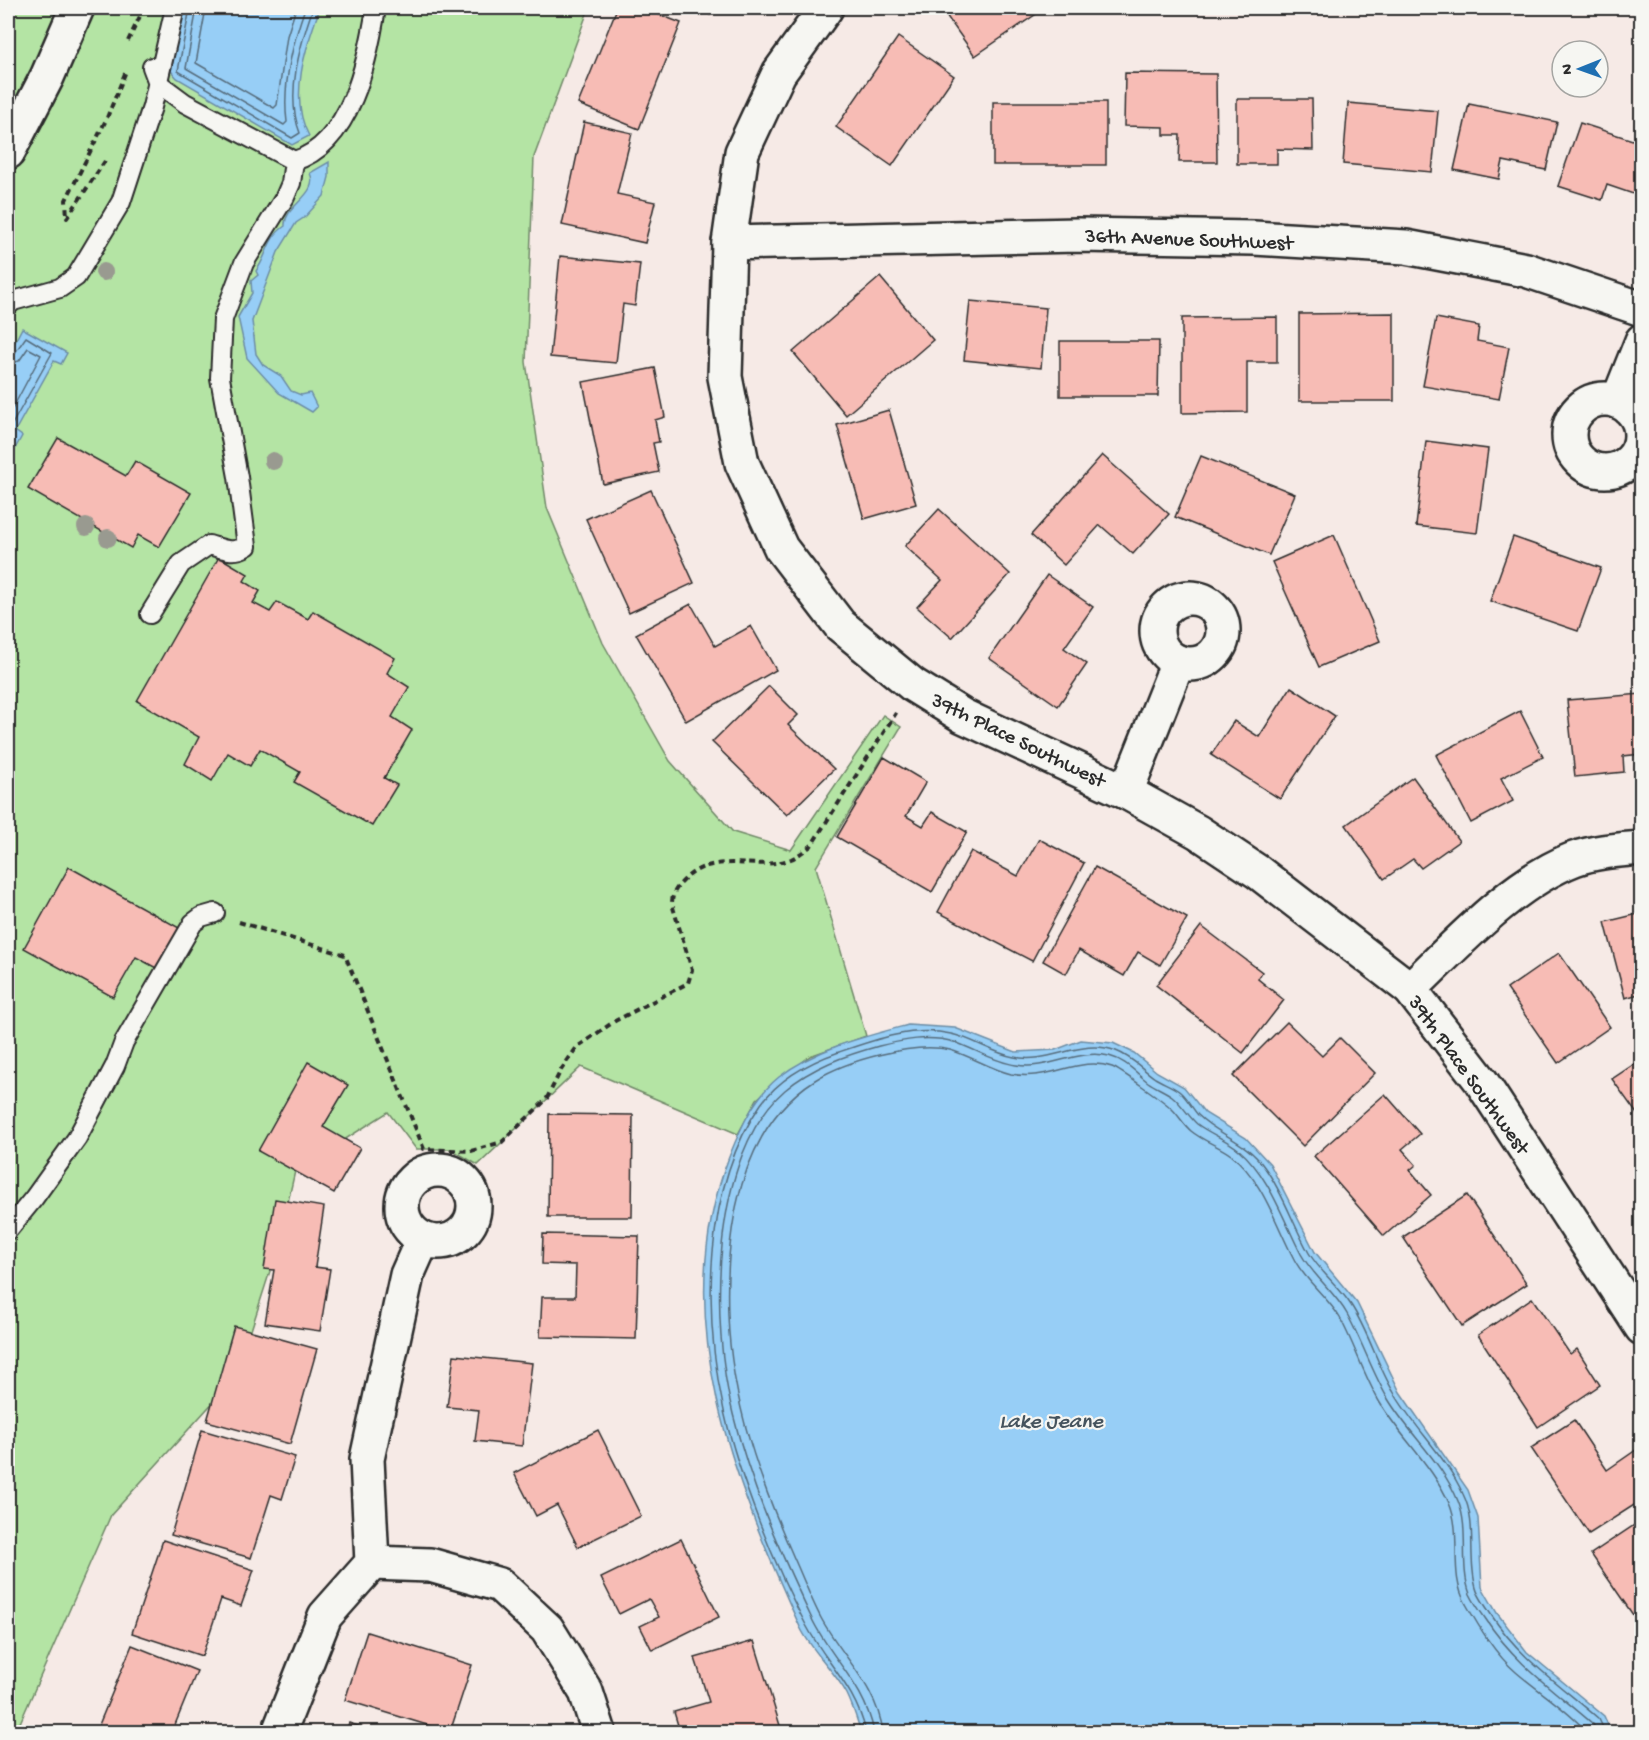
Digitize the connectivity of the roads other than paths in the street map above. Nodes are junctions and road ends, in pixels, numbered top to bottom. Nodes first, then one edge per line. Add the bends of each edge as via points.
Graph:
1 (77, 8) edge
2 (175, 8) edge
3 (376, 8) edge
4 (826, 8) edge
5 (155, 75) junction
6 (8, 152) edge
7 (294, 161) junction
8 (729, 243) junction
9 (8, 306) edge
10 (1641, 309) edge
11 (1641, 341) edge
12 (1618, 401) dead end
13 (150, 614) dead end
14 (1178, 662) dead end
15 (1126, 792) junction
16 (1641, 848) edge
17 (215, 913) road end
18 (1410, 989) junction
19 (8, 1230) edge
20 (423, 1239) dead end
21 (1641, 1328) edge
22 (372, 1563) junction
23 (279, 1732) edge
24 (599, 1732) edge

1 - 6 street
2 - 5 lane
3 - 7 lane via 357,85 342,121 318,151
4 - 8 street, 39th Place Southwest via 779,73 742,152
5 - 7 lane via 185,103
5 - 9 lane via 121,202 76,277 60,288 13,301
7 - 13 lane via 285,197 244,262 223,319 220,378 247,546 231,551 209,545 181,564
8 - 10 street, 36th Avenue Southwest via 1078,235 1254,238 1406,247 1526,270
8 - 15 street, 39th Place Southwest via 725,376 742,463 782,548 840,625 913,685 963,716
11 - 12 street
14 - 15 street, 39th Place Southwest
15 - 18 street, 39th Place Southwest via 1198,832 1258,872
16 - 18 street via 1594,854 1554,869 1494,911
17 - 19 lane via 201,916 193,923 124,1042 77,1138
18 - 21 street, 39th Place Southwest via 1480,1081
20 - 22 street via 407,1275 367,1459
22 - 23 street via 325,1616
22 - 24 street via 430,1565 500,1585 547,1629 586,1692

